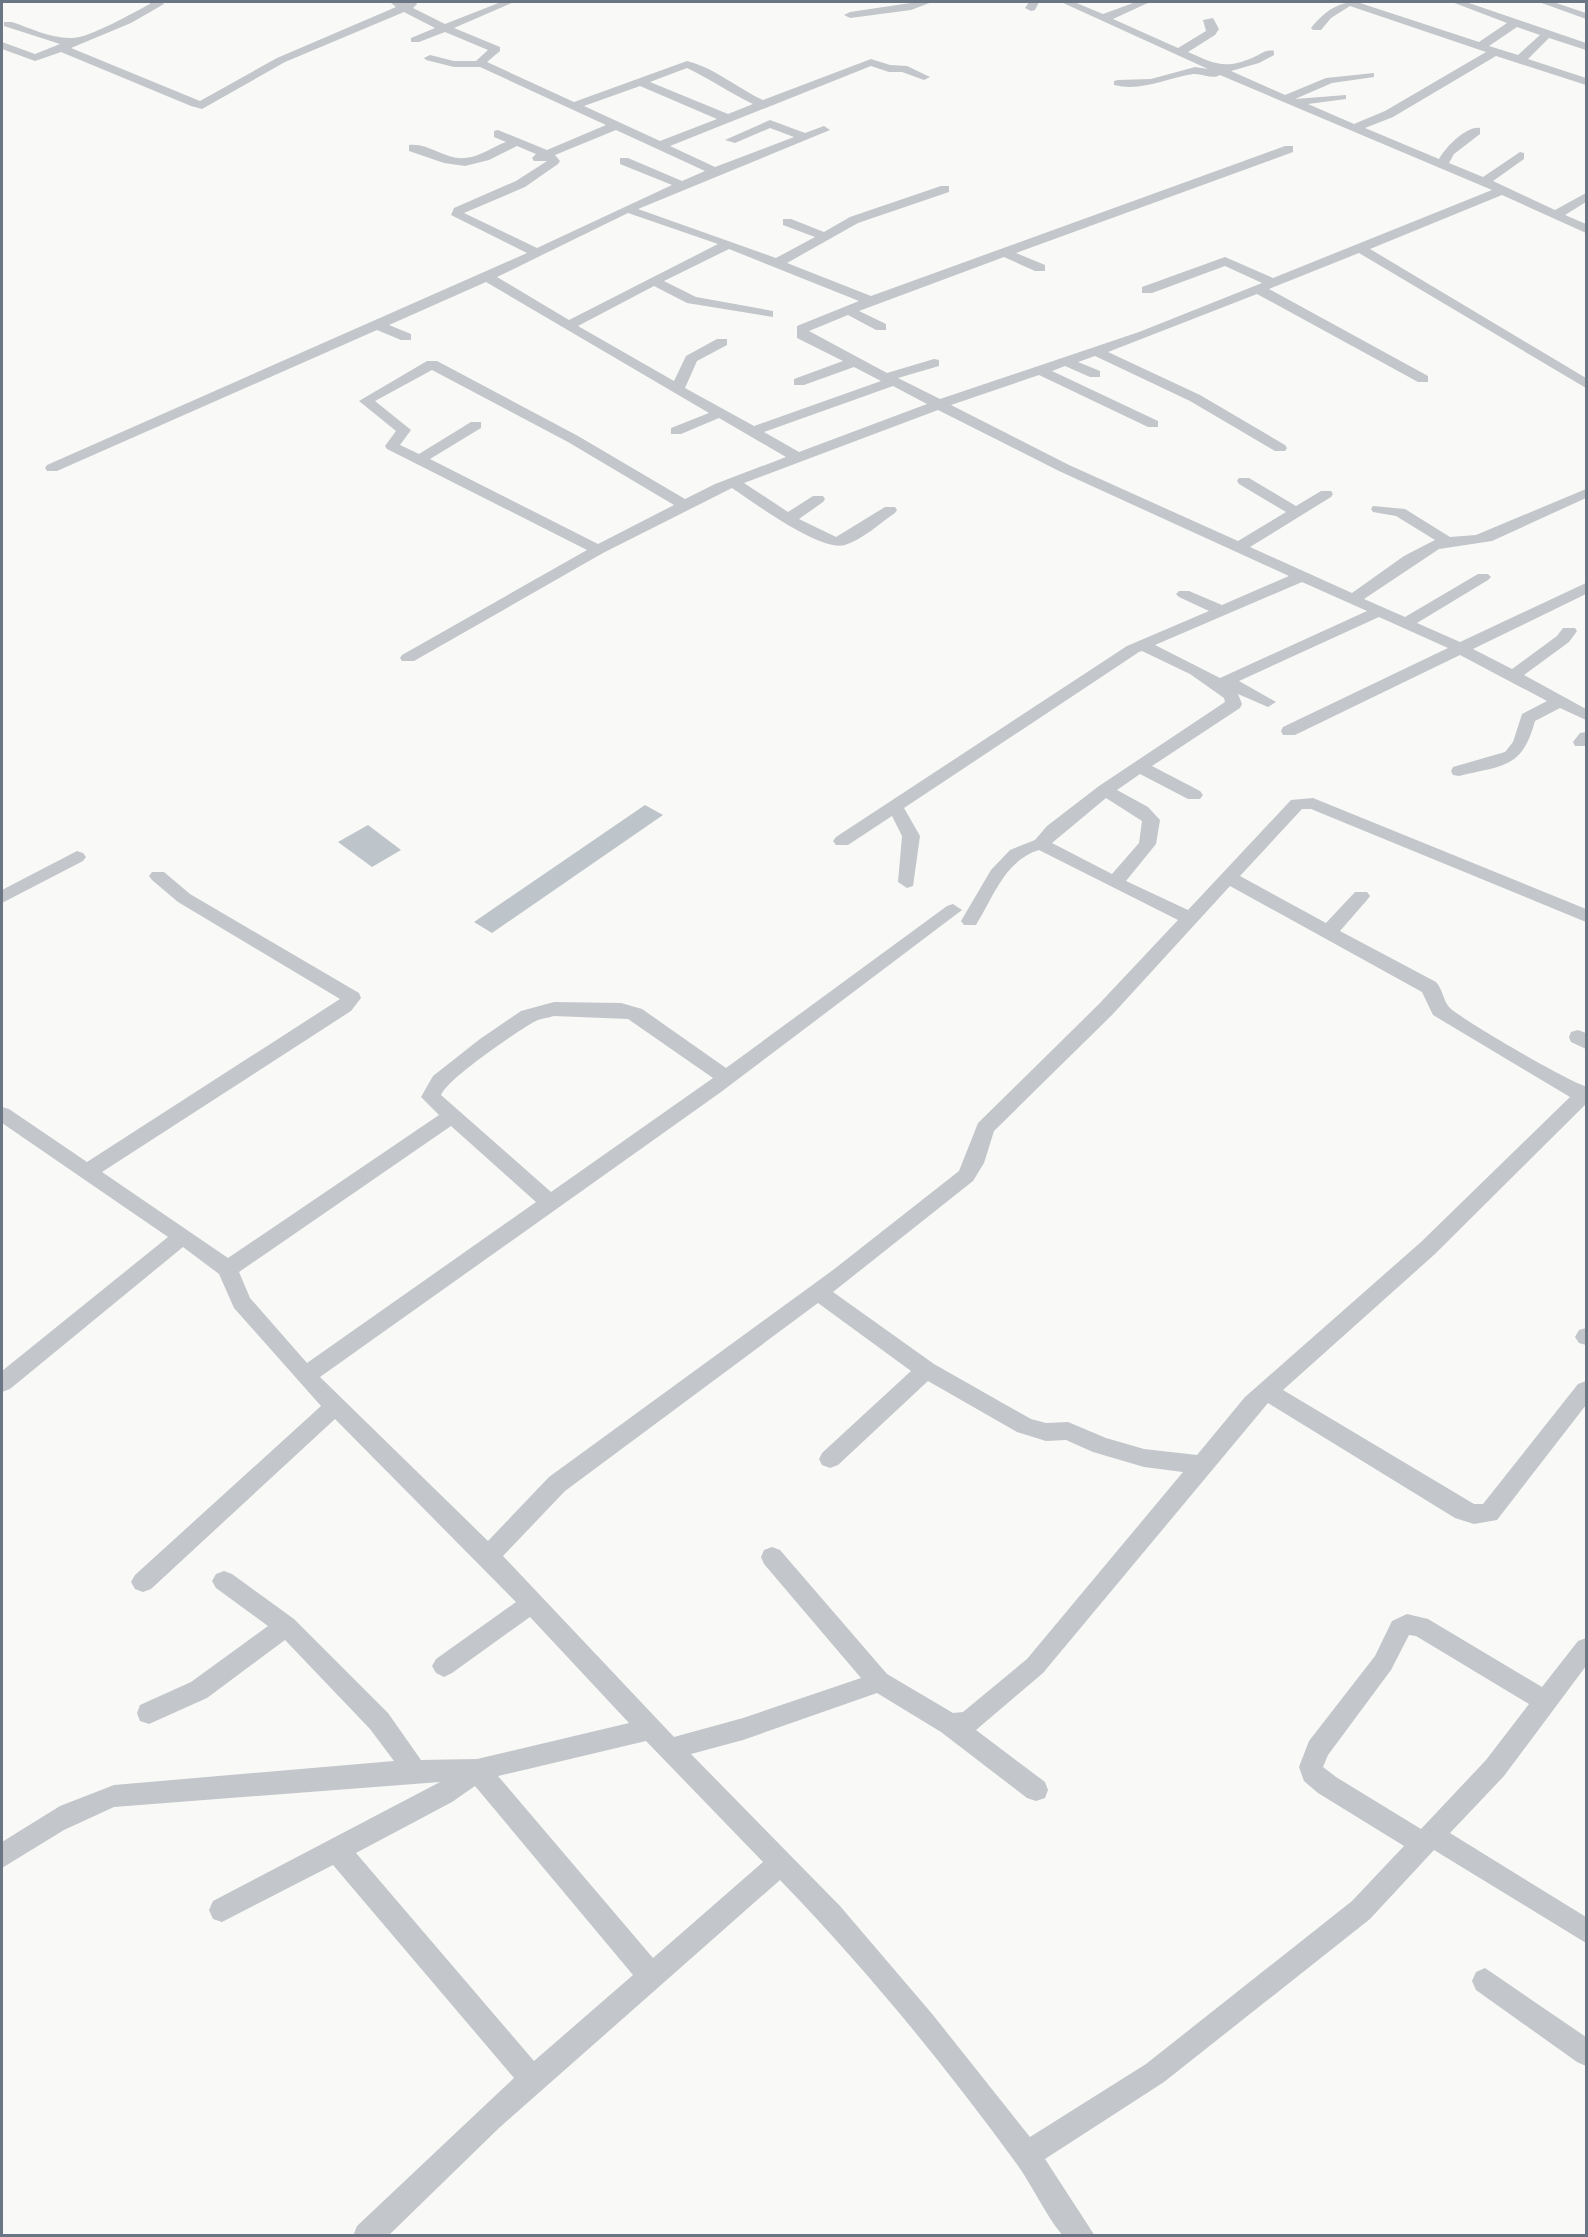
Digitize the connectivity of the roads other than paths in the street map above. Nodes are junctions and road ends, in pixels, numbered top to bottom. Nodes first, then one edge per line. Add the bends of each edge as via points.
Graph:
1 (154, 2) edge
2 (509, 2) edge
3 (927, 2) edge
4 (1066, 2) edge
5 (1349, 2) edge
6 (1457, 2) edge
7 (1544, 2) edge
8 (406, 3) edge
9 (1144, 6) edge
10 (850, 15) dead end
11 (1587, 16) edge
12 (1109, 20) junction
13 (1209, 20) dead end
14 (1516, 22) junction
15 (4, 24) edge
16 (1087, 26) dead end
17 (445, 28) junction
18 (1317, 28) dead end
19 (1548, 33) junction
20 (415, 40) dead end
21 (76, 42) junction
22 (2, 45) edge
23 (1481, 46) junction
24 (1587, 46) edge
25 (62, 48) junction
26 (1496, 51) junction
27 (1179, 52) junction
28 (1270, 53) dead end
29 (430, 58) dead end
30 (1520, 60) junction
31 (482, 64) junction
32 (1220, 70) junction
33 (1232, 75) junction
34 (1370, 75) dead end
35 (924, 77) dead end
36 (639, 81) junction
37 (1587, 82) edge
38 (1118, 83) dead end
39 (618, 94) dead end
40 (1342, 97) dead end
41 (1289, 101) junction
42 (762, 104) junction
43 (576, 109) junction
44 (726, 118) junction
45 (615, 126) junction
46 (1354, 128) junction
47 (824, 130) dead end
48 (1476, 131) dead end
49 (498, 134) dead end
50 (805, 137) junction
51 (731, 141) dead end
52 (519, 142) junction
53 (658, 146) junction
54 (413, 148) dead end
55 (1289, 149) dead end
56 (541, 156) junction
57 (1520, 156) dead end
58 (624, 161) dead end
59 (1442, 165) junction
60 (715, 171) junction
61 (502, 178) dead end
62 (530, 179) junction
63 (1484, 182) junction
64 (682, 185) junction
65 (945, 189) dead end
66 (1504, 190) junction
67 (1587, 197) edge
68 (651, 198) junction
69 (670, 207) dead end
70 (627, 209) junction
71 (1556, 216) junction
72 (787, 222) dead end
73 (1587, 229) edge
74 (824, 236) junction
75 (729, 244) junction
76 (1360, 248) junction
77 (538, 253) junction
78 (1005, 253) junction
79 (777, 263) junction
80 (1040, 268) dead end
81 (487, 277) junction
82 (657, 282) junction
83 (1273, 283) junction
84 (1258, 289) junction
85 (1147, 290) dead end
86 (871, 301) junction
87 (708, 304) junction
88 (848, 310) junction
89 (722, 313) dead end
90 (768, 314) dead end
91 (377, 325) junction
92 (568, 326) junction
93 (881, 327) dead end
94 (406, 337) dead end
95 (722, 342) dead end
96 (1096, 351) junction
97 (854, 362) junction
98 (1064, 362) junction
99 (934, 363) dead end
100 (1039, 370) junction
101 (1095, 374) dead end
102 (1423, 379) dead end
103 (888, 380) junction
104 (799, 382) dead end
105 (1587, 384) edge
106 (678, 389) junction
107 (937, 405) junction
108 (720, 413) junction
109 (476, 424) dead end
110 (1153, 424) dead end
111 (676, 431) dead end
112 (754, 431) junction
113 (616, 444) dead end
114 (1280, 448) dead end
115 (598, 453) junction
116 (797, 457) junction
117 (419, 460) junction
118 (52, 468) dead end
119 (1116, 474) dead end
120 (1244, 481) dead end
121 (733, 482) junction
122 (1113, 491) junction
123 (1587, 493) edge
124 (1326, 494) dead end
125 (818, 499) dead end
126 (685, 505) junction
127 (1378, 509) dead end
128 (890, 510) dead end
129 (1295, 511) junction
130 (788, 519) junction
131 (1447, 542) junction
132 (1239, 547) junction
133 (598, 550) junction
134 (1302, 576) junction
135 (1483, 577) dead end
136 (1587, 588) edge
137 (1184, 594) dead end
138 (1352, 600) junction
139 (1220, 610) junction
140 (1378, 612) junction
141 (1404, 624) junction
142 (1569, 631) dead end
143 (1142, 645) junction
144 (1460, 648) junction
145 (408, 658) dead end
146 (1514, 675) junction
147 (1223, 683) junction
148 (1562, 700) junction
149 (1268, 702) dead end
150 (1587, 715) edge
151 (1289, 731) dead end
152 (1140, 767) junction
153 (1459, 771) dead end
154 (1105, 790) junction
155 (1194, 795) dead end
156 (895, 806) junction
157 (842, 841) dead end
158 (1041, 843) junction
159 (77, 857) dead end
160 (158, 876) dead end
161 (1229, 878) junction
162 (907, 882) dead end
163 (1115, 882) junction
164 (1361, 896) dead end
165 (2, 897) edge
166 (953, 910) dead end
167 (1587, 916) edge
168 (1191, 919) junction
169 (970, 921) dead end
170 (1328, 932) junction
171 (726, 1078) junction
172 (1586, 1095) edge
173 (2, 1114) edge
174 (450, 1117) junction
175 (87, 1171) junction
176 (550, 1203) junction
177 (182, 1237) junction
178 (228, 1269) junction
179 (818, 1292) junction
180 (927, 1370) junction
181 (305, 1376) junction
182 (2, 1383) edge
183 (1587, 1390) edge
184 (1267, 1391) junction
185 (335, 1406) junction
186 (830, 1460) dead end
187 (1202, 1465) junction
188 (488, 1556) junction
189 (772, 1557) dead end
190 (224, 1581) dead end
191 (143, 1582) dead end
192 (532, 1603) junction
193 (286, 1626) junction
194 (1587, 1648) edge
195 (444, 1666) dead end
196 (879, 1682) junction
197 (1547, 1702) junction
198 (149, 1713) dead end
199 (950, 1724) junction
200 (650, 1729) junction
201 (670, 1749) junction
202 (477, 1770) junction
203 (415, 1771) junction
204 (1036, 1790) dead end
205 (1428, 1840) junction
206 (338, 1851) junction
207 (2, 1856) edge
208 (781, 1863) junction
209 (222, 1910) dead end
210 (1587, 1931) edge
211 (652, 1977) junction
212 (1485, 1981) dead end
213 (1587, 2053) edge
214 (533, 2080) junction
215 (1027, 2155) junction
216 (367, 2235) edge
217 (1081, 2235) edge

1 - 21 street via 159,4
2 - 17 street
3 - 10 street
4 - 12 street
5 - 18 street via 1327,16
5 - 23 street
6 - 14 street
7 - 11 street
8 - 17 street
8 - 25 street via 280,60 202,105
9 - 12 street
12 - 16 street
12 - 27 street
13 - 27 street via 1214,29 1211,33
14 - 19 street
14 - 23 street
15 - 21 street
17 - 20 street
17 - 31 street via 496,49 481,59
19 - 24 street
19 - 30 street
21 - 25 street
22 - 25 street via 29,58
23 - 26 street
26 - 30 street
26 - 46 street via 1389,114
27 - 32 street
28 - 32 street
29 - 31 street via 454,64
30 - 37 street
31 - 43 street via 540,98
32 - 33 street
33 - 38 street via 1195,70 1150,82
33 - 41 street
34 - 41 street via 1330,80
35 - 42 street via 872,62
36 - 42 street via 687,64
36 - 43 street
36 - 44 street
39 - 43 street
40 - 41 street
41 - 46 street
42 - 44 street
43 - 45 street
44 - 53 street
45 - 53 street
45 - 56 street
46 - 59 street
47 - 50 street
48 - 59 street via 1449,152
49 - 52 street
50 - 51 street via 770,124
50 - 60 street
52 - 54 street via 460,164
52 - 56 street
53 - 60 street
55 - 78 street
56 - 62 street via 554,161
57 - 63 street
58 - 64 street
59 - 63 street via 1469,170
60 - 64 street
61 - 62 street
62 - 77 street via 457,214
63 - 66 street
64 - 68 street
65 - 74 street via 854,220
66 - 71 street
66 - 76 street
67 - 71 street
68 - 69 street
68 - 70 street
70 - 75 street
70 - 77 street
71 - 73 street
72 - 74 street
74 - 79 street
75 - 79 street
75 - 82 street
76 - 83 street
76 - 105 street
77 - 81 street
78 - 80 street
78 - 86 street
79 - 86 street
81 - 91 street
81 - 92 street
82 - 87 street
82 - 92 street
83 - 84 street
83 - 85 street via 1225,261
84 - 96 street
84 - 102 street
86 - 88 street
87 - 89 street
87 - 90 street
88 - 93 street
88 - 97 street via 800,333
91 - 94 street
91 - 118 street
92 - 106 street
95 - 106 street via 691,359
96 - 98 street
96 - 114 street via 1195,398
97 - 103 street
97 - 104 street
98 - 100 street
98 - 101 street
99 - 103 street
100 - 107 street
100 - 110 street
103 - 107 street
103 - 112 street
106 - 108 street
107 - 116 street
107 - 122 street
108 - 111 street
108 - 112 street
109 - 117 street
112 - 116 street
113 - 115 street
115 - 117 street via 430,364 366,402 404,430 392,446
115 - 126 street
116 - 121 street
117 - 133 street
119 - 122 street
120 - 129 street
121 - 126 street
121 - 130 street
122 - 132 street
123 - 131 street via 1487,538
124 - 129 street
125 - 130 street
126 - 133 street
127 - 131 street via 1400,512
128 - 130 street via 842,541 834,542
129 - 132 street
131 - 138 street via 1431,548
132 - 134 street
133 - 145 street
134 - 138 street
134 - 139 street
135 - 141 street
136 - 144 street
137 - 139 street
138 - 140 street
139 - 143 street
140 - 141 street
140 - 147 street
141 - 144 street
142 - 146 street
143 - 147 street
143 - 156 street via 1105,665
144 - 146 street
144 - 151 street
146 - 148 street
147 - 149 street
147 - 152 street via 1234,704
148 - 150 street
148 - 153 street via 1528,718 1512,756
152 - 154 street
152 - 155 street
154 - 158 street
154 - 163 street via 1151,820 1147,844
156 - 157 street
156 - 162 street via 910,836
158 - 163 street
158 - 169 street via 1019,852 999,871
159 - 165 street
160 - 175 street via 184,898 352,998 260,1062
161 - 167 street via 1298,804 1306,802
161 - 168 street
161 - 170 street
163 - 168 street
164 - 170 street
166 - 171 street
168 - 179 street via 1105,1011 986,1128 966,1176
170 - 172 street via 1429,987 1440,1010
171 - 174 street via 635,1014 621,1010 554,1009 528,1017 440,1081 431,1097
171 - 176 street
172 - 184 street via 1428,1248
173 - 175 street
174 - 176 street
174 - 178 street
175 - 177 street
176 - 181 street
177 - 178 street
177 - 182 street
178 - 181 street via 241,1302
179 - 180 street
179 - 188 street via 557,1484
180 - 186 street
180 - 187 street via 1034,1430 1068,1431 1118,1452
181 - 185 street
183 - 184 street via 1489,1513 1482,1514 1463,1511
184 - 187 street
185 - 188 street
185 - 191 street
187 - 199 street via 1035,1666 968,1722
188 - 192 street
189 - 196 street
190 - 193 street
192 - 195 street
192 - 200 street
193 - 198 street via 199,1690
193 - 203 street via 379,1721
194 - 197 street
196 - 199 street
196 - 201 street via 743,1729
197 - 205 street via 1495,1768
197 - 205 street via 1420,1626 1407,1624 1400,1628 1383,1663 1318,1749 1311,1767 1327,1785
199 - 204 street
200 - 201 street
200 - 202 street
201 - 208 street
202 - 203 street
202 - 206 street via 443,1794
202 - 211 street
203 - 207 street via 114,1796 44,1826
205 - 210 street
205 - 215 street via 1361,1910 1164,2066
206 - 209 street
206 - 214 street
208 - 211 street
208 - 215 street via 924,2024
211 - 214 street
212 - 213 street
214 - 216 street
215 - 217 street via 1063,2214

